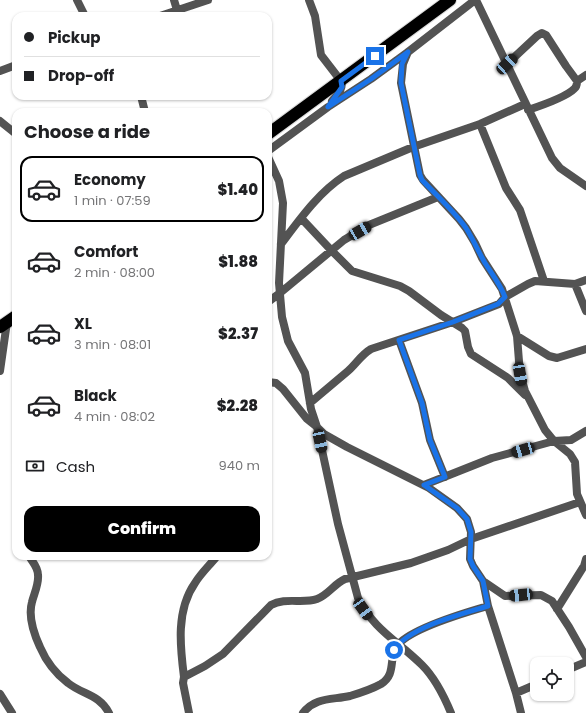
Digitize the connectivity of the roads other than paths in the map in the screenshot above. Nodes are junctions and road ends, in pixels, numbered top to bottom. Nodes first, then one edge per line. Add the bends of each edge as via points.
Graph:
1 (77, 0) edge
2 (174, 0) edge
3 (208, 0) edge
4 (309, 0) edge
5 (475, 0) edge
6 (447, 1) edge
7 (178, 10) junction
8 (83, 12) edge
9 (172, 12) edge
10 (408, 52) junction
11 (507, 64) junction
12 (12, 67) edge
13 (0, 71) edge
14 (586, 75) edge
15 (341, 81) junction
16 (577, 81) junction
17 (328, 107) junction
18 (527, 107) junction
19 (0, 121) edge
20 (480, 124) junction
21 (12, 131) edge
22 (272, 131) edge
23 (413, 147) junction
24 (272, 148) edge
25 (272, 166) edge
26 (586, 186) edge
27 (438, 197) junction
28 (301, 218) junction
29 (281, 244) junction
30 (331, 250) junction
31 (586, 280) edge
32 (544, 282) junction
33 (575, 284) junction
34 (280, 293) junction
35 (505, 297) junction
36 (272, 299) edge
37 (586, 311) edge
38 (8, 322) edge
39 (453, 322) junction
40 (517, 336) junction
41 (399, 340) junction
42 (586, 349) edge
43 (0, 371) edge
44 (272, 382) edge
45 (528, 398) junction
46 (310, 403) junction
47 (317, 427) junction
48 (586, 431) edge
49 (554, 441) junction
50 (445, 477) junction
51 (424, 485) junction
52 (580, 502) junction
53 (586, 515) edge
54 (471, 539) junction
55 (586, 558) edge
56 (33, 560) edge
57 (214, 560) edge
58 (352, 578) junction
59 (483, 581) junction
60 (488, 606) junction
61 (558, 609) junction
62 (398, 644) junction
63 (586, 657) edge
64 (586, 662) edge
65 (574, 667) edge
66 (184, 677) junction
67 (530, 687) edge
68 (516, 693) junction
69 (0, 694) edge
70 (12, 713) edge
71 (109, 713) edge
72 (189, 713) edge
73 (303, 713) edge
74 (450, 713) edge
75 (521, 713) edge

1 - 8 street
2 - 7 street
3 - 7 street
4 - 15 street via 315,16 319,47 325,60
5 - 10 street
5 - 11 street
6 - 15 highway
7 - 9 street
10 - 17 street
10 - 23 street via 402,64 401,83
11 - 16 street via 542,33 546,35
11 - 18 street
12 - 13 street
14 - 16 street
15 - 17 street via 341,90
15 - 22 highway
16 - 18 street via 577,86 568,94
17 - 24 street
18 - 20 street
18 - 26 street via 552,158 560,168
19 - 21 street
20 - 23 street
20 - 32 street via 506,188 520,210
23 - 27 street via 422,180
23 - 28 street via 344,176 314,201
25 - 29 street via 282,189
27 - 30 street via 369,225
27 - 35 street via 466,228
28 - 29 street
28 - 30 street
29 - 34 street
30 - 34 street
30 - 39 street via 352,271 410,291
31 - 33 street
32 - 33 street
32 - 35 street via 535,281
33 - 37 street
34 - 36 street
34 - 46 street via 284,329 305,373
35 - 39 street via 498,304
35 - 40 street
38 - 43 street
39 - 41 street
39 - 45 street via 465,331 471,354 508,378
40 - 42 street via 549,356 557,358
40 - 45 street via 520,374
41 - 46 street via 366,352
41 - 50 street via 422,403 430,440
44 - 47 street via 283,389
45 - 49 street via 545,430
46 - 47 street
47 - 51 street via 347,447
47 - 58 street
48 - 49 street via 571,440
49 - 50 street via 492,458
49 - 52 street via 570,454 575,462
50 - 51 street
51 - 54 street via 457,508 467,519
52 - 53 street
52 - 54 street
54 - 58 street via 411,563
54 - 59 street via 470,559
55 - 61 street via 584,566
56 - 71 street via 37,567 38,581 31,612 40,647 49,664 68,684 99,700
57 - 66 street via 194,584 184,604 180,649
58 - 62 street via 363,609 378,627
58 - 66 street via 339,582 317,599 277,602 271,605 223,654
59 - 60 street
59 - 61 street via 506,596 541,595 552,601
60 - 62 street via 429,626
60 - 68 street
61 - 63 street
62 - 73 street via 394,650 392,668 381,684 349,696 318,701
62 - 74 street via 432,677
64 - 65 street
66 - 72 street
67 - 68 street
68 - 75 street
69 - 70 street

